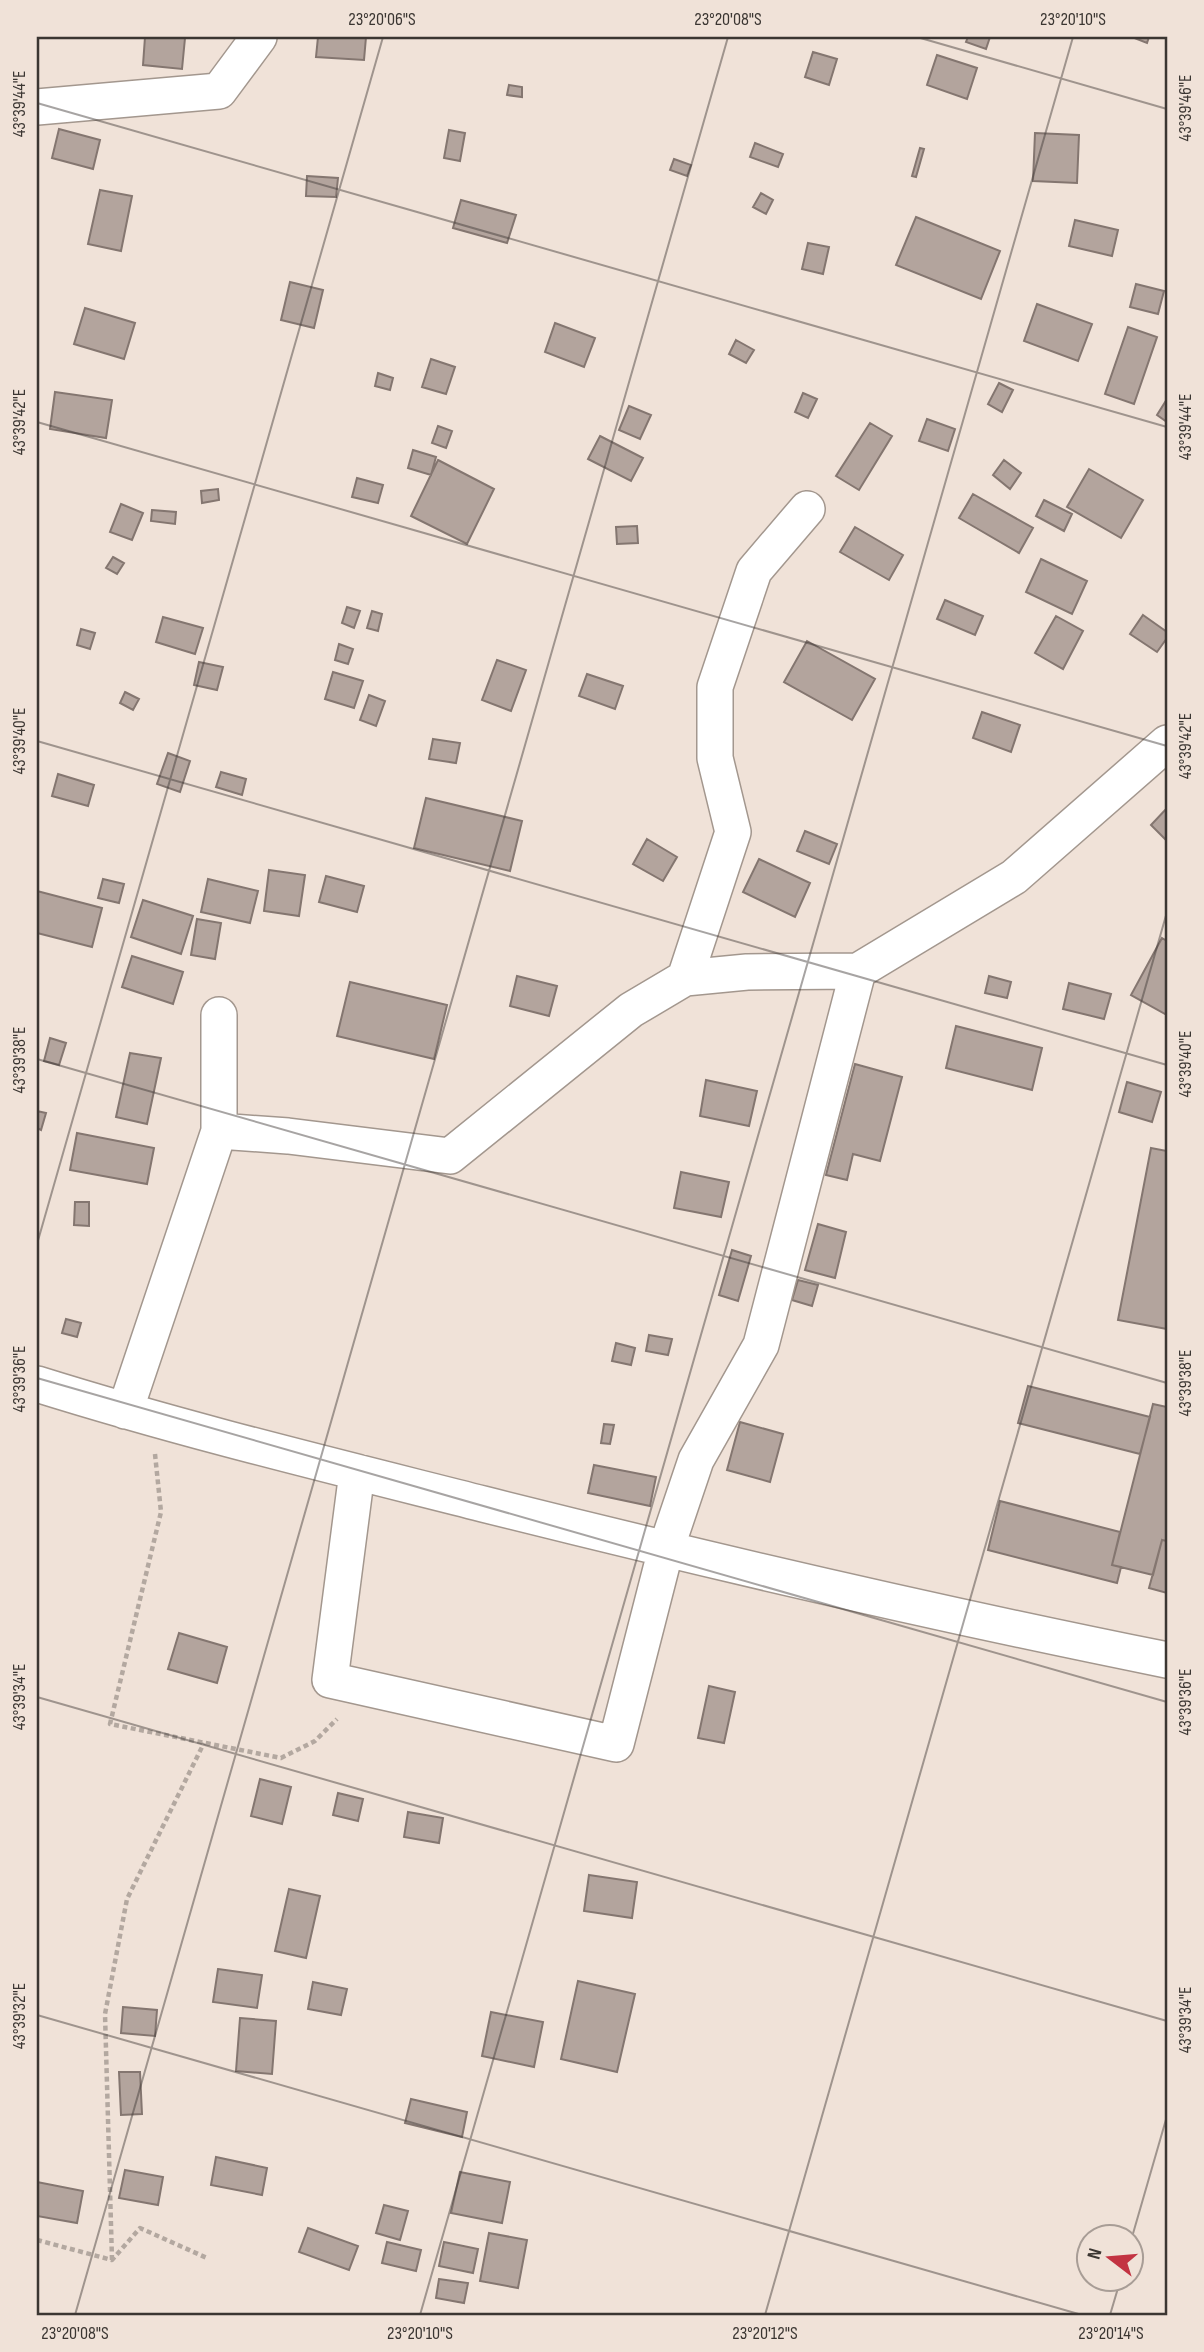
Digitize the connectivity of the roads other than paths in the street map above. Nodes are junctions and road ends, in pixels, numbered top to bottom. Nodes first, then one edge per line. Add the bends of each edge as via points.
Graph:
1 (259, 37) edge
2 (37, 107) edge
3 (807, 509) dead end
4 (1167, 743) edge
5 (858, 971) junction
6 (685, 978) junction
7 (219, 1015) dead end
8 (219, 1131) junction
9 (37, 1384) edge
10 (138, 1415) junction
11 (357, 1472) junction
12 (666, 1549) junction
13 (1167, 1660) edge

1 - 2 street via 219,91
3 - 6 street via 754,571 715,687 715,758 733,832
4 - 5 street via 1014,877
5 - 6 street
5 - 12 street via 761,1345 696,1460
6 - 8 street via 631,1010 450,1156
7 - 8 street
8 - 10 street
9 - 10 street
10 - 11 street
11 - 12 street
11 - 12 street via 331,1680 617,1744
12 - 13 street

